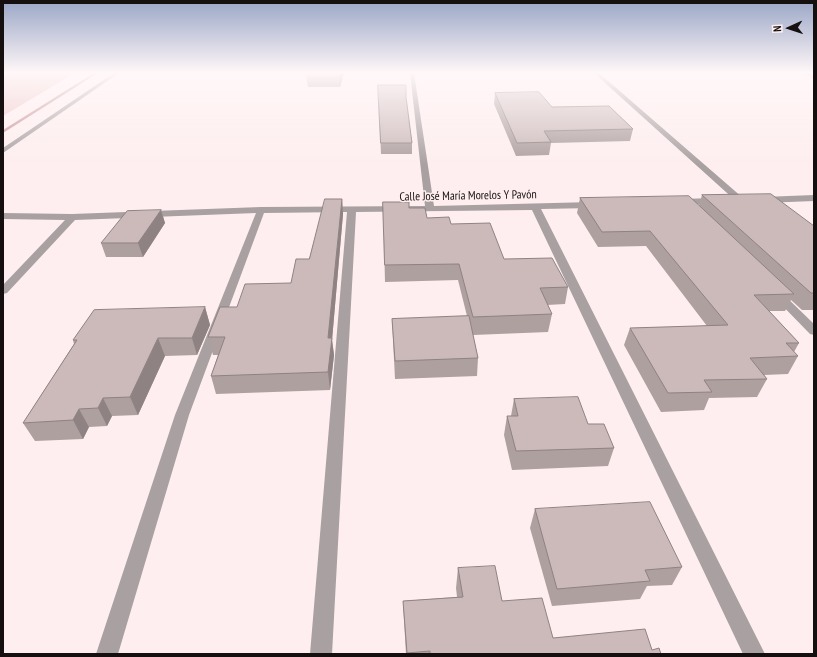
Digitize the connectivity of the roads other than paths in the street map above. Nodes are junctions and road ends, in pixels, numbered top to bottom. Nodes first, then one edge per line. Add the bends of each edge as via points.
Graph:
1 (72, 104) edge
2 (416, 104) edge
3 (632, 104) edge
4 (3, 151) edge
5 (814, 198) edge
6 (747, 200) junction
7 (668, 202) edge
8 (683, 202) junction
9 (605, 204) edge
10 (535, 207) junction
11 (430, 208) junction
12 (352, 209) junction
13 (261, 210) junction
14 (694, 213) edge
15 (3, 216) edge
16 (72, 217) junction
17 (768, 286) edge
18 (3, 291) edge
19 (814, 330) edge
20 (107, 654) edge
21 (321, 654) edge
22 (754, 654) edge

1 - 4 street
2 - 11 street
3 - 6 street
5 - 6 street
6 - 8 street
7 - 8 street
8 - 14 street
9 - 10 street, Calle José María Morelos Y Pavón
10 - 11 street, Calle José María Morelos Y Pavón
10 - 22 street
11 - 12 street, Calle José María Morelos Y Pavón
12 - 13 street, Calle José María Morelos Y Pavón
12 - 21 street
13 - 16 street, Calle José María Morelos Y Pavón
13 - 20 street via 182,415
15 - 16 street, Calle José María Morelos Y Pavón
16 - 18 street
17 - 19 street

